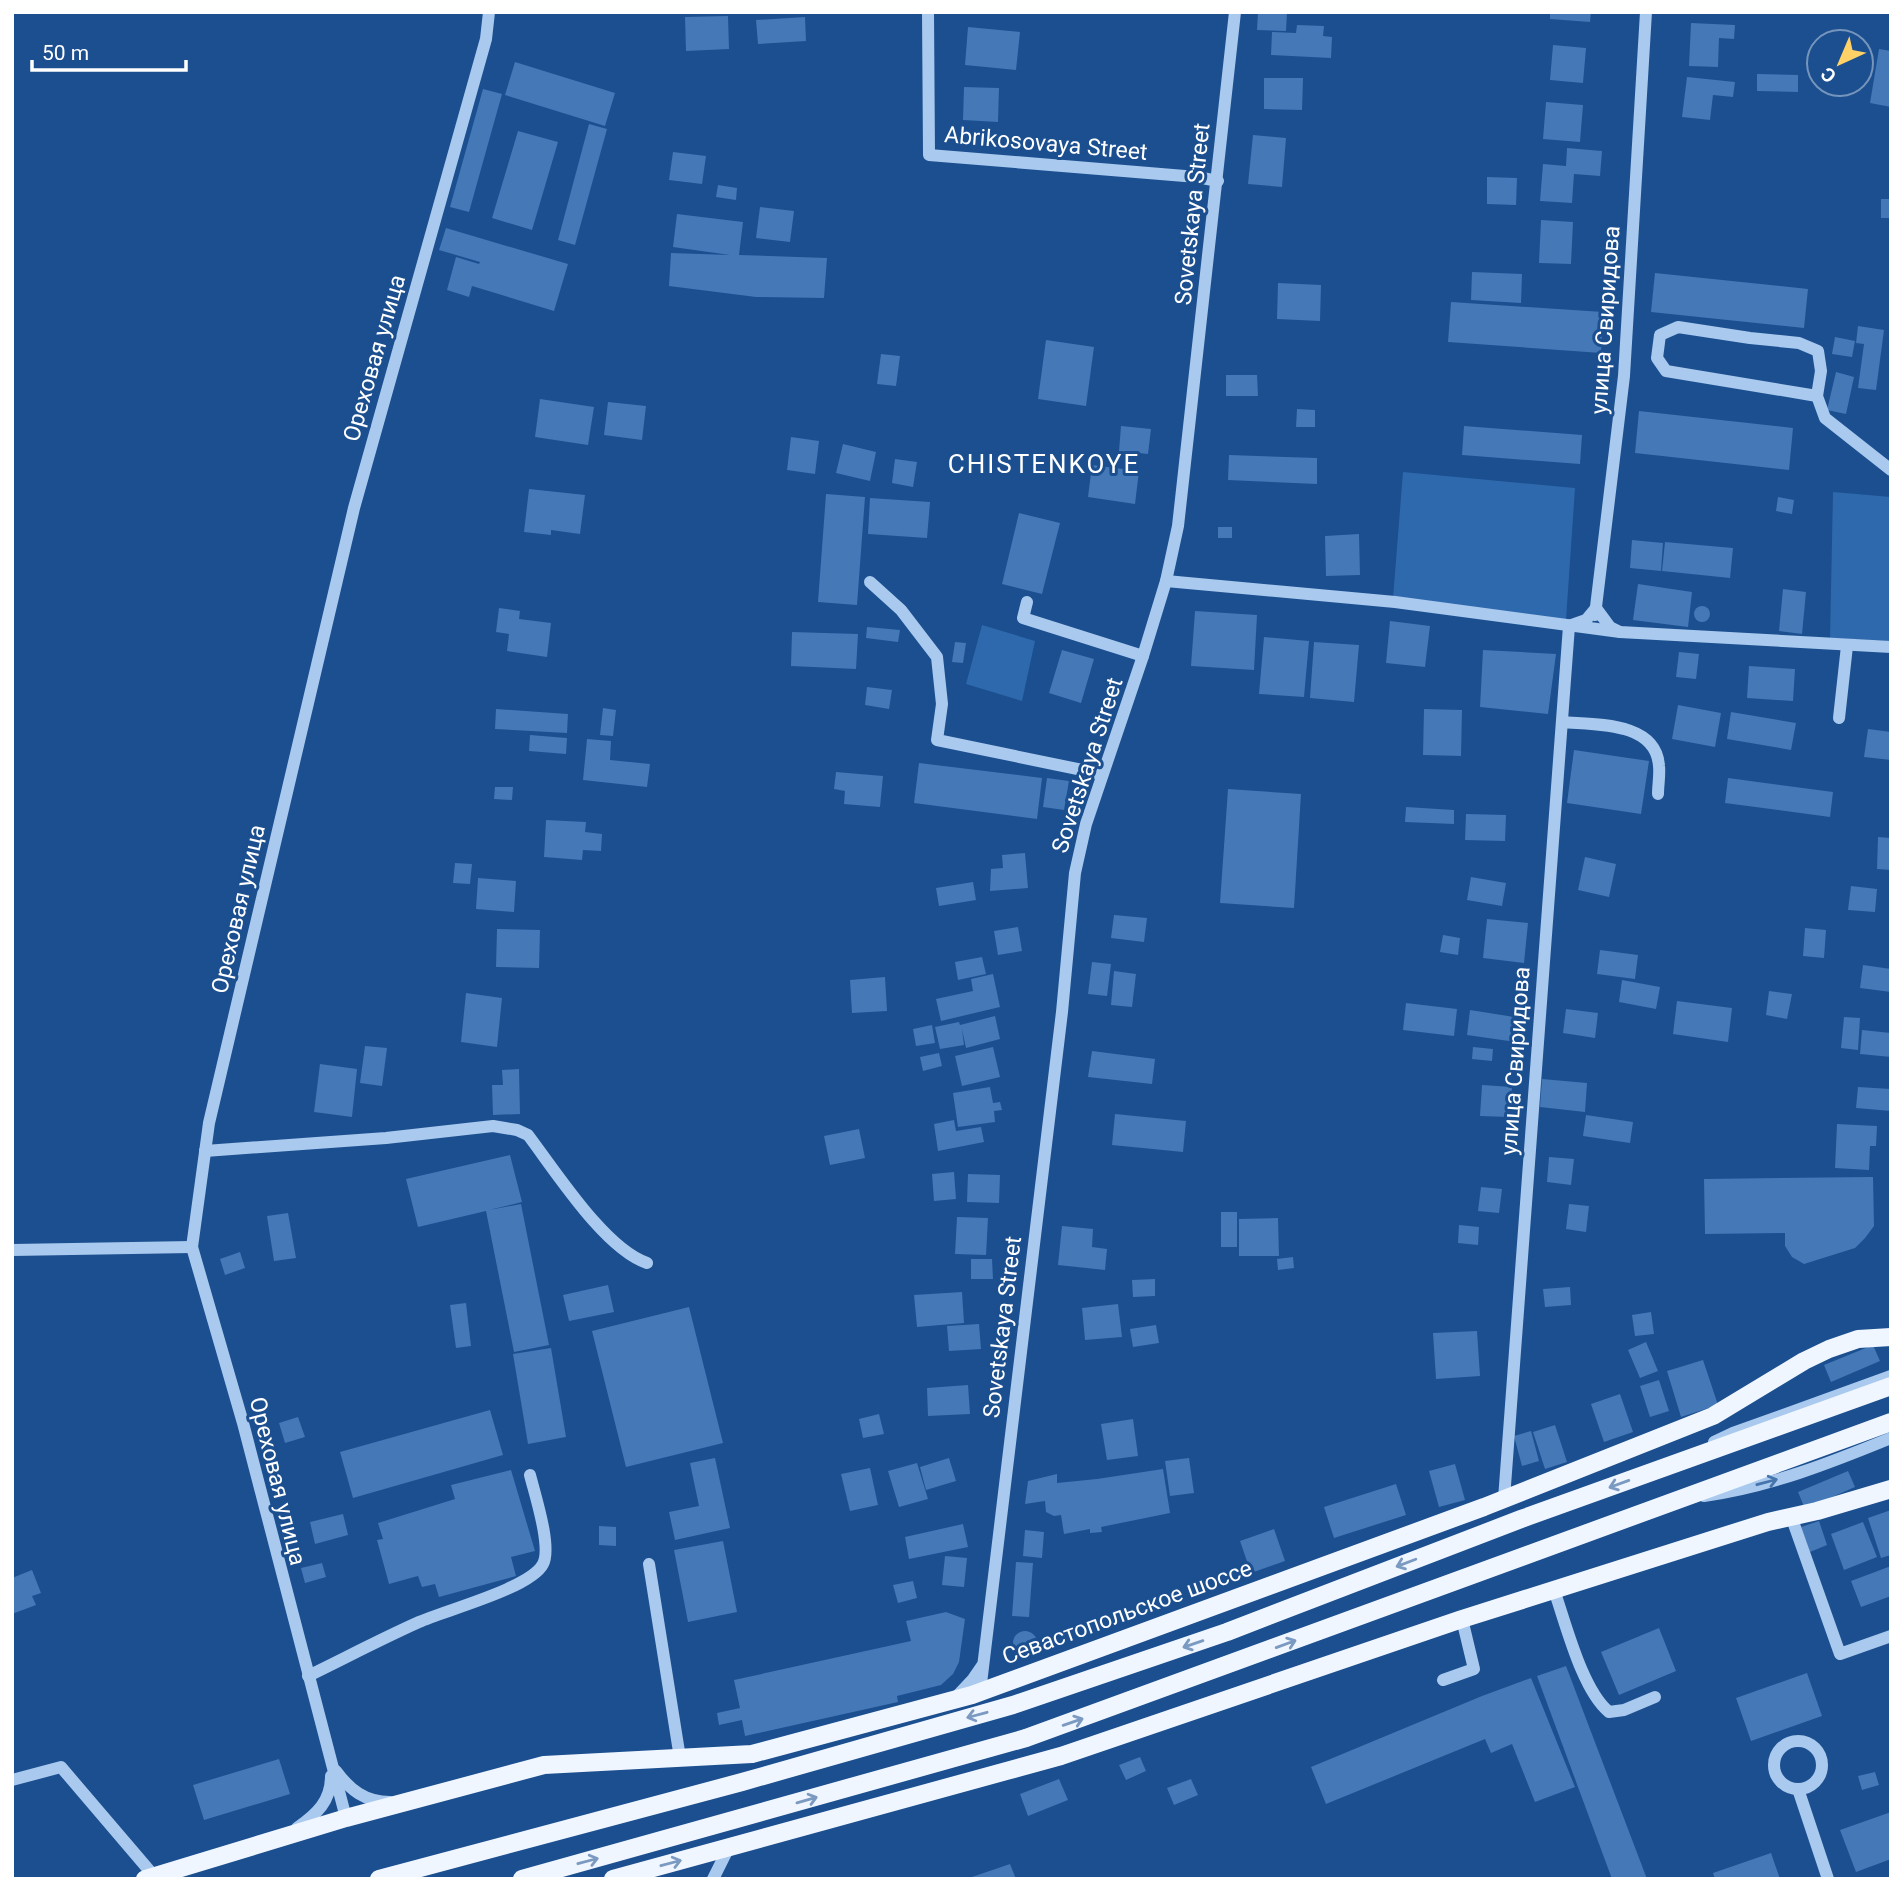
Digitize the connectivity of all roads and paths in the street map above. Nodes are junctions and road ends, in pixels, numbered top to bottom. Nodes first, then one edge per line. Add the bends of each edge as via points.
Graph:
1 (489, 12) edge
2 (928, 12) edge
3 (1235, 12) edge
4 (1646, 12) edge
5 (1218, 181) junction
6 (1817, 396) junction
7 (1891, 470) edge
8 (1171, 561) junction
9 (1166, 581) junction
10 (870, 582) dead end
11 (1191, 584) junction
12 (1027, 602) dead end
13 (1158, 607) junction
14 (1596, 608) junction
15 (1547, 622) junction
16 (1569, 626) junction
17 (1594, 629) junction
18 (1620, 632) junction
19 (1847, 646) junction
20 (1891, 647) edge
21 (1567, 649) junction
22 (1143, 656) junction
23 (1839, 718) dead end
24 (1562, 722) junction
25 (1102, 774) junction
26 (1658, 794) dead end
27 (205, 1150) junction
28 (192, 1247) junction
29 (12, 1250) edge
30 (648, 1263) dead end
31 (1891, 1336) edge
32 (1891, 1376) edge
33 (1891, 1386) edge
34 (1891, 1422) edge
35 (1891, 1438) edge
36 (1660, 1470) junction
37 (530, 1475) dead end
38 (1891, 1489) edge
39 (1504, 1499) junction
40 (1676, 1500) junction
41 (1791, 1516) junction
42 (649, 1564) dead end
43 (1554, 1590) junction
44 (1462, 1619) junction
45 (1891, 1636) edge
46 (985, 1659) junction
47 (308, 1676) junction
48 (1443, 1680) dead end
49 (1004, 1684) junction
50 (980, 1692) junction
51 (1655, 1697) dead end
52 (953, 1700) junction
53 (680, 1758) junction
54 (330, 1762) junction
55 (12, 1780) edge
56 (1798, 1789) dead end
57 (405, 1802) junction
58 (346, 1818) junction
59 (286, 1836) junction
60 (729, 1847) junction
61 (699, 1855) junction
62 (150, 1877) edge
63 (713, 1878) edge
64 (379, 1879) edge
65 (522, 1879) edge
66 (613, 1879) edge
67 (1828, 1879) edge

1 - 27 street, Ореховая улица via 486,39 354,508
2 - 5 street, Abrikosovaya Street via 929,155
3 - 5 street, Sovetskaya Street
4 - 14 street, улица Свиридова via 1625,376
5 - 8 street, Sovetskaya Street
6 - 6 street via 1666,371 1657,358 1660,335 1678,327 1799,343 1818,351
6 - 7 street via 1825,418
8 - 9 street, Sovetskaya Street
8 - 11 street via 1177,575
9 - 11 street
9 - 13 street, Sovetskaya Street
10 - 25 street via 901,610 937,657 942,704 937,740
11 - 13 street via 1167,594
11 - 15 street via 1395,602
12 - 22 street via 1023,618
13 - 22 street, Sovetskaya Street
14 - 16 street via 1586,620
14 - 17 street, улица Свиридова
14 - 18 street via 1610,627
15 - 16 street
15 - 21 street
16 - 17 street
16 - 21 street, улица Свиридова
17 - 18 street
17 - 21 street via 1578,635
18 - 19 street
19 - 20 street
19 - 23 street
21 - 24 street, улица Свиридова
22 - 25 street, Sovetskaya Street
24 - 26 street via 1632,729 1653,748 1659,763
24 - 39 street, улица Свиридова
25 - 46 street, Sovetskaya Street via 1075,873
27 - 28 street, Ореховая улица
27 - 30 street via 493,1126 517,1130 528,1135 612,1241
28 - 29 street
28 - 47 street, Ореховая улица
31 - 39 main road, Севастопольское шоссе via 1858,1339 1829,1349 1713,1416
32 - 36 street via 1733,1433
33 - 36 main road
34 - 40 main road
40 -> 35 street via 1775,1480
36 -> 64 main road via 1227,1632 1013,1705
37 - 47 street via 546,1547 545,1562 536,1574 420,1622
38 - 41 main road
39 - 49 main road, Севастопольское шоссе
65 -> 40 main road via 1026,1738
41 - 43 main road
41 - 45 street via 1840,1654
42 - 53 street
43 - 44 main road
43 - 51 street via 1599,1704 1609,1712
44 - 48 street via 1474,1669
44 - 60 main road via 1061,1756
46 - 49 street via 992,1675
46 - 50 street, Sovetskaya Street
46 - 52 street
47 - 54 street, Ореховая улица
49 - 50 main road, Севастопольское шоссе
50 - 52 main road, Севастопольское шоссе
52 - 53 main road, Севастопольское шоссе via 752,1754
53 - 57 main road, Севастопольское шоссе via 544,1765
54 - 57 street via 360,1796 377,1802
54 - 58 street, Ореховая улица
54 - 59 street via 331,1786 324,1805
55 - 62 street via 61,1767
56 - 67 street
57 - 58 main road, Севастопольское шоссе
58 - 59 main road, Севастопольское шоссе
59 - 62 main road, Севастопольское шоссе
60 - 61 main road
60 - 63 street
61 - 63 street via 710,1863
66 -> 61 main road

